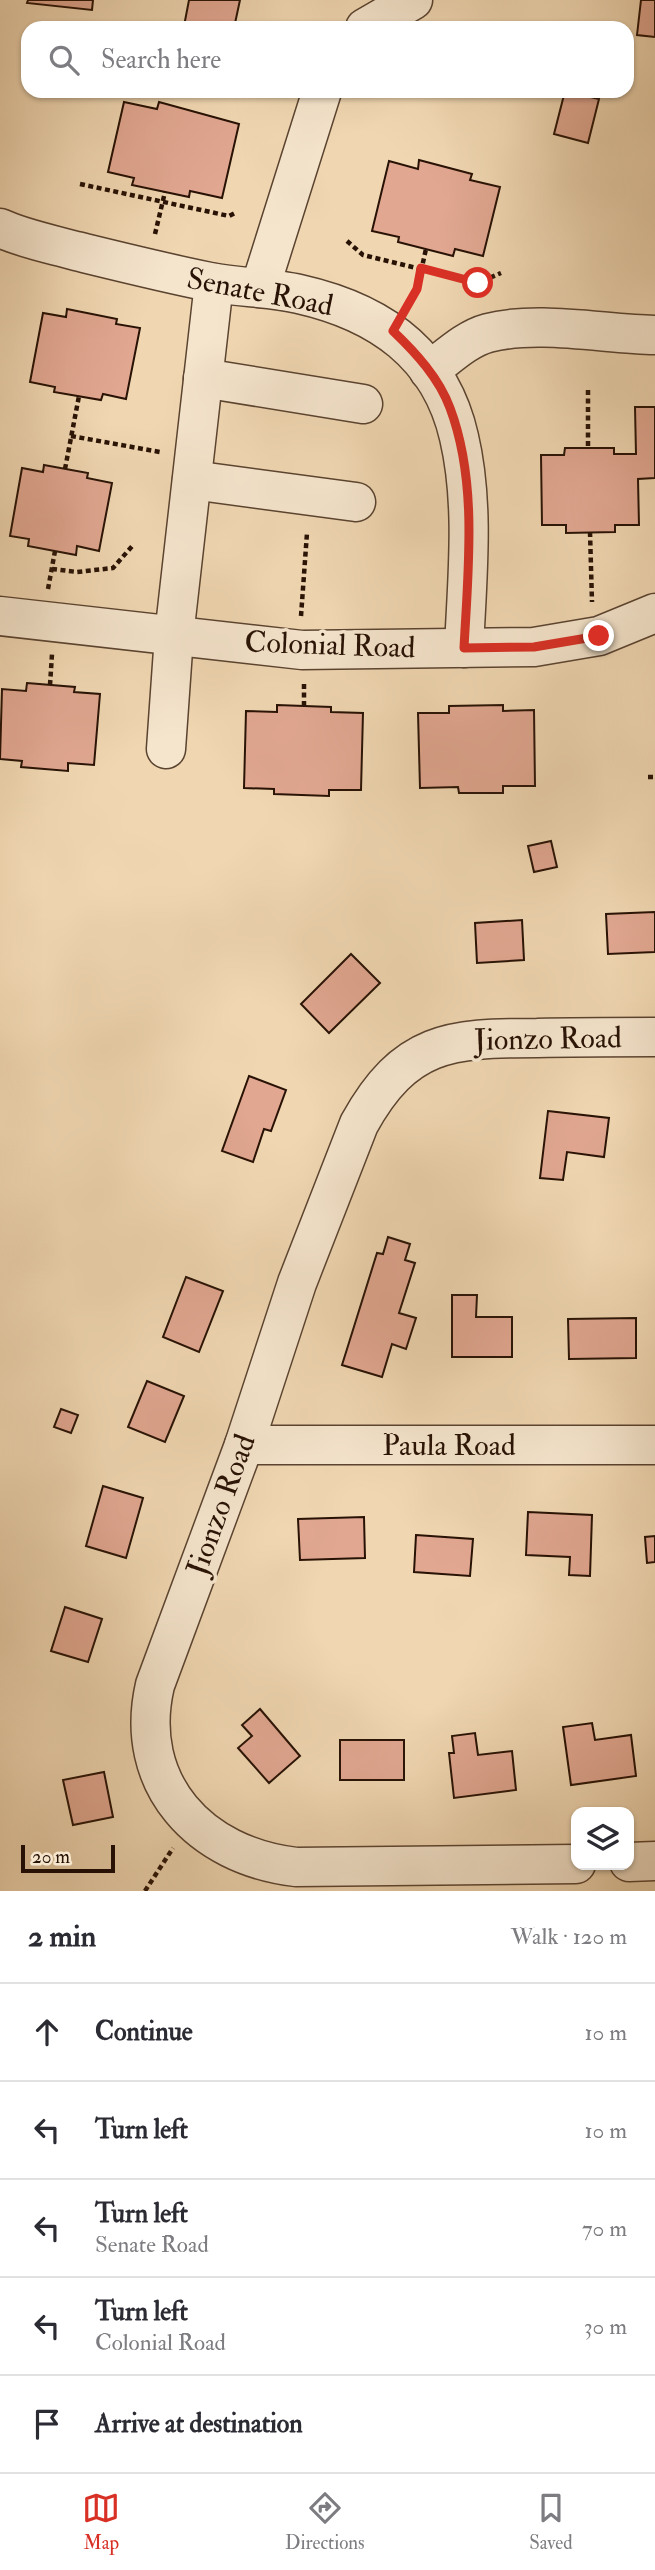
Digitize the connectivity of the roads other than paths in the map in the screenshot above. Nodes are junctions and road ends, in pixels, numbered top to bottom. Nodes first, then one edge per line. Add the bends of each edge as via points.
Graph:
1 (413, 0) edge
2 (377, 21) edge
3 (320, 98) edge
4 (0, 228) edge
5 (214, 283) junction
6 (260, 288) junction
7 (655, 335) edge
8 (429, 371) junction
9 (203, 378) junction
10 (363, 404) dead end
11 (183, 467) junction
12 (356, 502) dead end
13 (655, 613) edge
14 (0, 616) edge
15 (174, 636) junction
16 (464, 648) junction
17 (166, 749) dead end
18 (655, 1037) edge
19 (244, 1445) junction
20 (655, 1445) edge
21 (655, 1861) edge
22 (634, 1862) edge
23 (571, 1864) edge

1 - 2 street
3 - 6 street
4 - 5 street, Senate Road
5 - 6 street, Senate Road
5 - 9 street
6 - 8 street, Senate Road via 331,303 393,331
7 - 8 street via 527,328 493,332 470,341
8 - 16 street, Senate Road via 450,407 463,466 467,517
9 - 10 street
9 - 11 street
11 - 12 street
11 - 15 street
13 - 16 street, Colonial Road via 592,637 534,647
14 - 15 street, Colonial Road
15 - 16 street, Colonial Road via 298,649
15 - 17 street
18 - 19 street, Jionzo Road via 453,1042 421,1054 389,1078 359,1124 297,1283
19 - 20 street, Paula Road
19 - 23 street, Jionzo Road via 152,1699 149,1727 156,1768 167,1792 191,1820 224,1845 246,1857 296,1867
21 - 22 street

